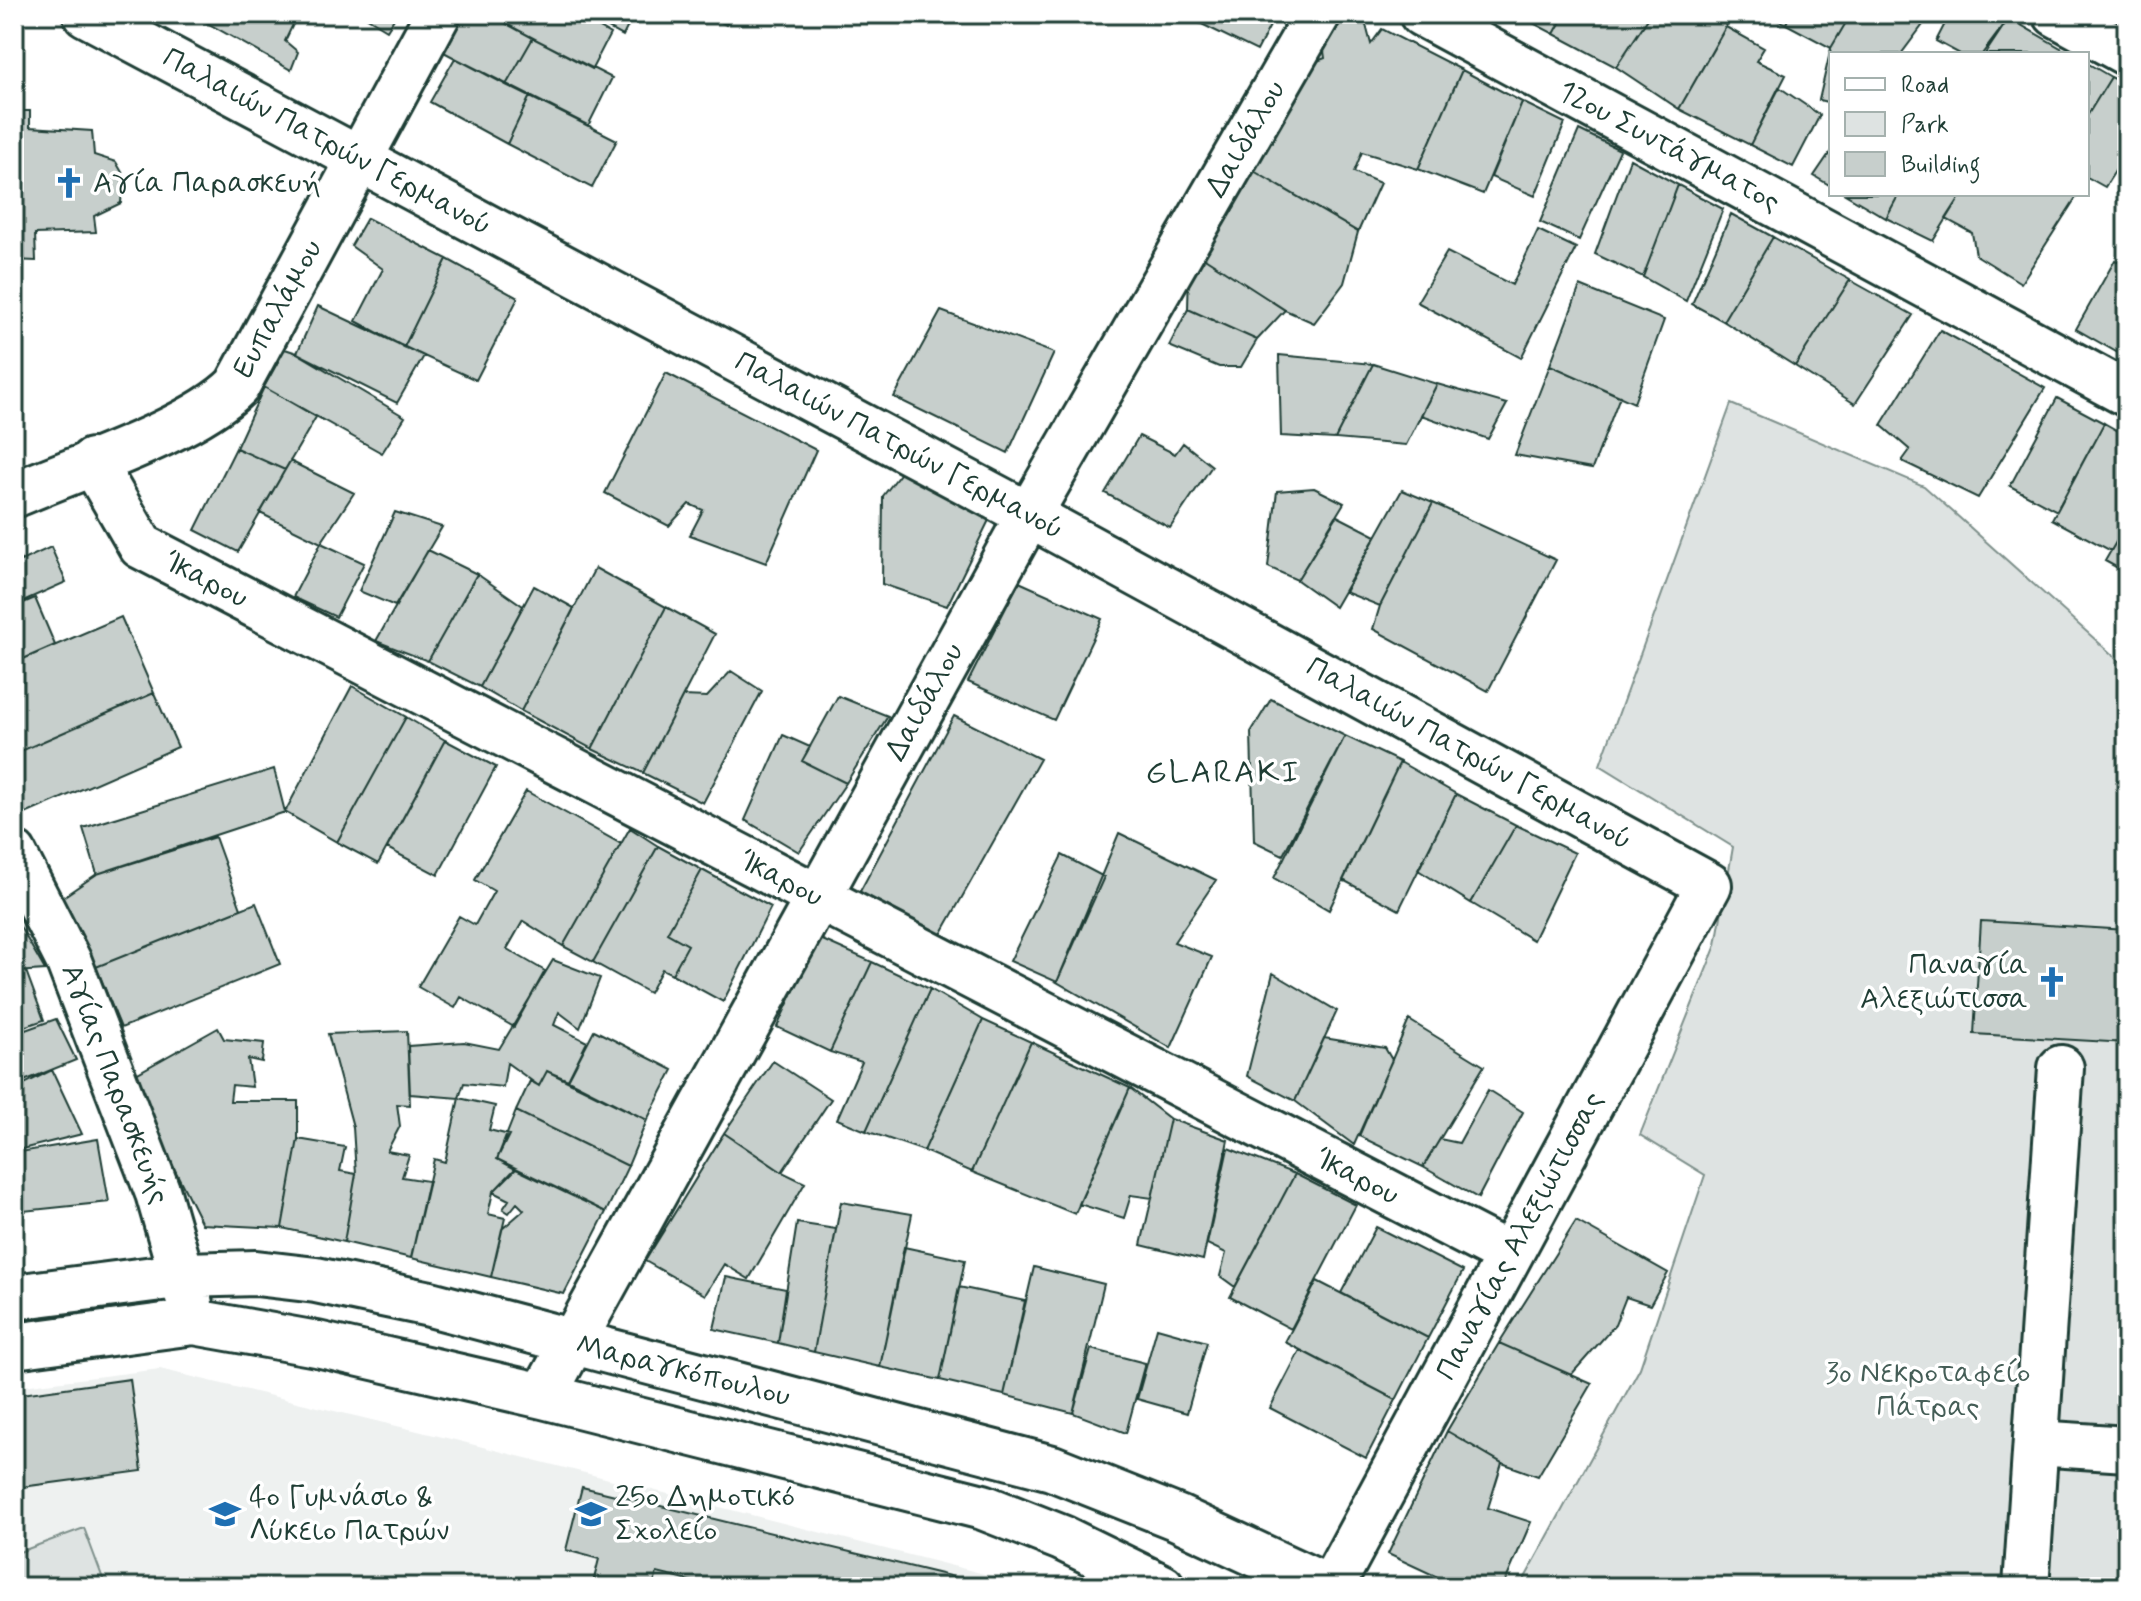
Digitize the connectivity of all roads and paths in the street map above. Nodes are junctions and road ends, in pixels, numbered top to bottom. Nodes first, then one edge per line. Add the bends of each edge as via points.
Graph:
1 (86, 14) edge
2 (438, 14) edge
3 (1318, 14) edge
4 (1422, 14) edge
5 (2056, 14) edge
6 (2127, 53) edge
7 (359, 159) junction
8 (2127, 394) edge
9 (92, 461) junction
10 (14, 495) edge
11 (1029, 515) junction
12 (14, 854) edge
13 (1709, 885) joint
14 (816, 897) junction
15 (2061, 1068) dead end
16 (1509, 1255) junction
17 (185, 1275) junction
18 (14, 1297) edge
19 (194, 1322) junction
20 (571, 1342) junction
21 (14, 1346) edge
22 (543, 1396) junction
23 (2036, 1443) junction
24 (2127, 1449) edge
25 (1162, 1587) edge
26 (1329, 1587) edge
27 (2026, 1587) edge

1 - 7 street, Παλαιών Πατρών Γερμανού
2 - 7 street, Ευπαλάμου
3 - 11 street, Δαιδάλου
4 - 8 street, 12ου Συντάγματος
5 - 6 street
7 - 9 street, Ευπαλάμου via 237,386 181,424
7 - 11 street, Παλαιών Πατρών Γερμανού
9 - 10 street, Ευπαλάμου
9 - 14 street, Ίκαρου via 141,546
11 - 13 street, Παλαιών Πατρών Γερμανού
11 - 14 street, Δαιδάλου
12 - 17 street, Αγίας Παρασκευής via 69,962
13 - 16 street, Παναγίας Αλεξιώτισσας
14 - 16 street, Ίκαρου
14 - 20 street, Δαιδάλου
15 - 23 street
16 - 26 street, Παναγίας Αλεξιώτισσας
17 - 18 street, Μαραγκόπουλου
17 - 19 street, Αγίας Παρασκευής
17 - 20 street, Μαραγκόπουλου via 256,1273 316,1280
19 - 21 street, Μαραγκόπουλου
19 - 22 street, Μαραγκόπουλου
20 - 22 street, Δαιδάλου
20 - 26 street, Μαραγκόπουλου via 1052,1468
22 - 25 street, Μαραγκόπουλου via 983,1507
23 - 24 street
23 - 27 street

